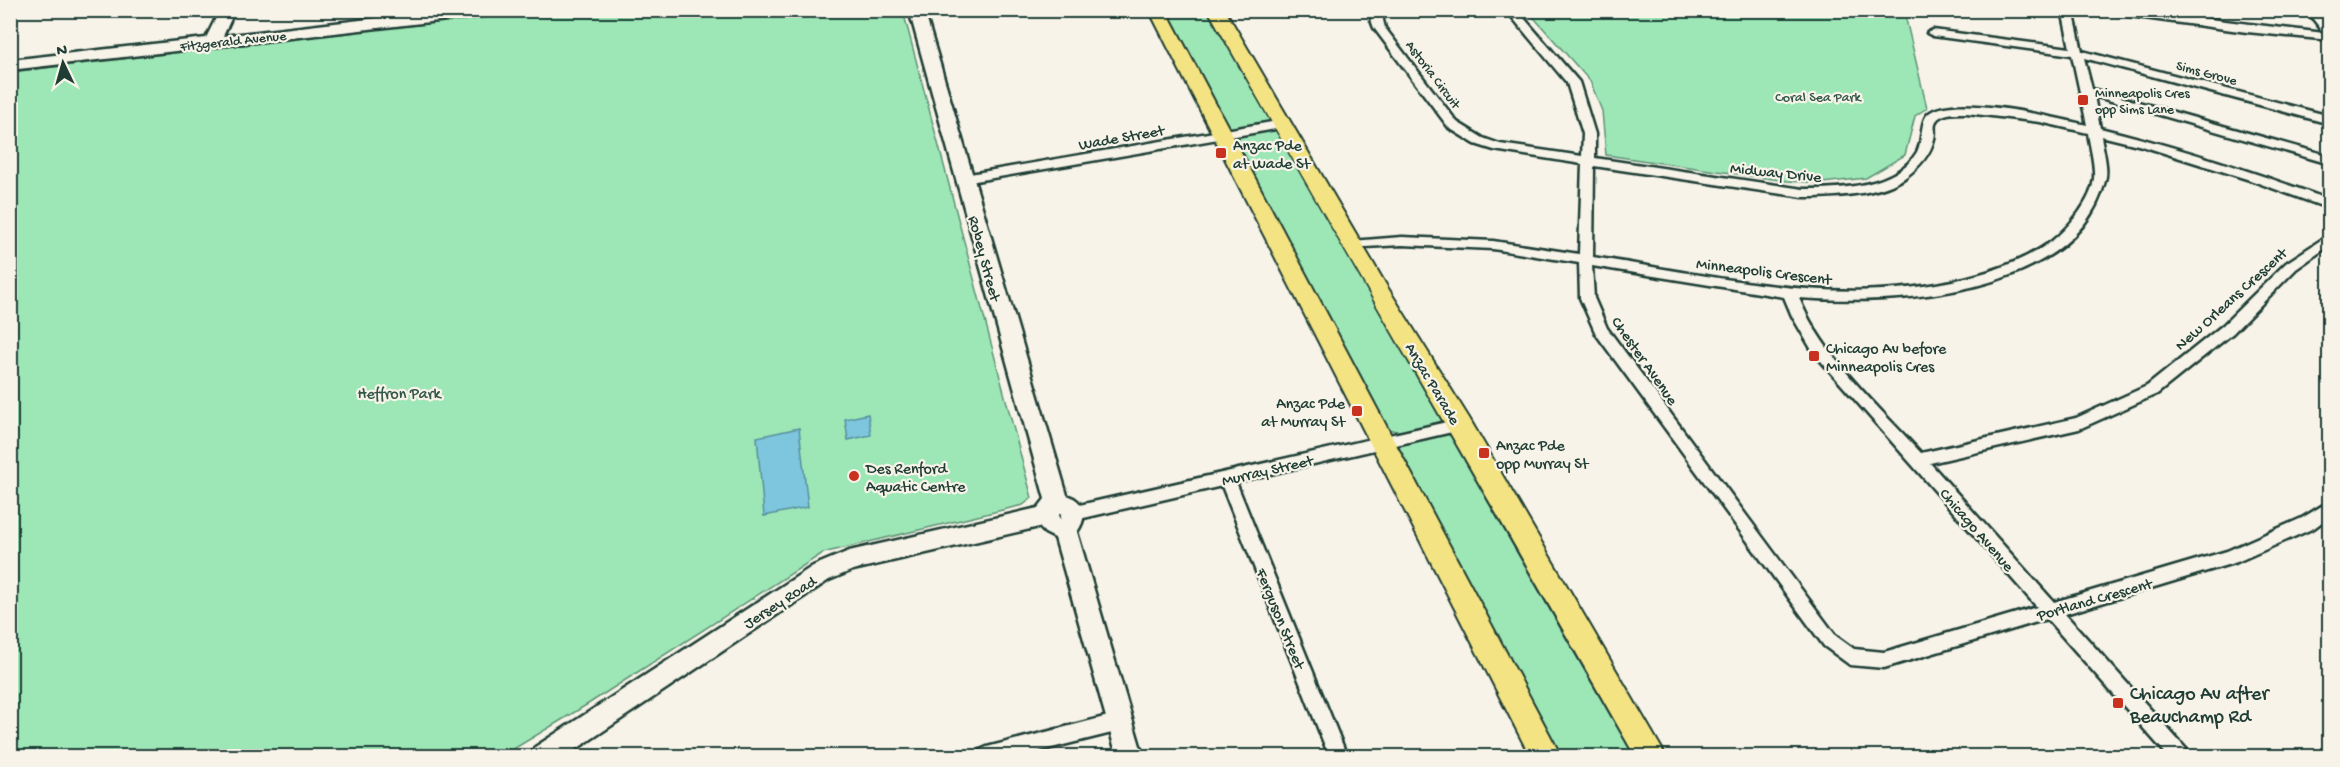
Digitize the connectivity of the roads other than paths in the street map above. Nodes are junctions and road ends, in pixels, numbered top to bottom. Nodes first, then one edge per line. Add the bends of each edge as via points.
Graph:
1 (228, 10) edge
2 (491, 10) edge
3 (916, 10) edge
4 (1157, 10) edge
5 (1216, 10) edge
6 (1379, 10) edge
7 (1511, 10) edge
8 (2067, 10) edge
9 (2107, 10) edge
10 (2311, 10) edge
11 (1933, 33) dead end
12 (2330, 35) edge
13 (212, 42) junction
14 (2076, 53) junction
15 (10, 65) edge
16 (2086, 92) junction
17 (2330, 120) edge
18 (1283, 124) junction
19 (2095, 131) junction
20 (1221, 135) junction
21 (2330, 160) edge
22 (1589, 162) junction
23 (964, 179) junction
24 (2330, 205) edge
25 (2330, 238) edge
26 (1352, 245) junction
27 (1585, 261) junction
28 (1790, 292) junction
29 (1460, 425) junction
30 (1382, 442) junction
31 (1917, 460) junction
32 (1227, 479) junction
33 (2330, 507) edge
34 (1060, 515) junction
35 (2050, 610) junction
36 (1850, 657) joint
37 (1120, 722) junction
38 (544, 756) edge
39 (987, 756) edge
40 (1130, 756) edge
41 (1338, 756) edge
42 (1546, 756) edge
43 (1651, 756) edge
44 (2180, 756) edge

1 - 13 street
2 - 13 street, Fitzgerald Avenue
3 - 23 street, Robey Street
4 - 20 main road
5 - 18 main road, Anzac Parade
6 - 22 street, Astoria Circuit via 1380,28 1446,117 1462,132 1498,147
7 - 22 street, Chester Avenue via 1573,82 1589,134
8 - 14 street, Minneapolis Crescent
9 - 12 street via 2247,29
10 - 12 street
11 - 14 street, Sims Grove
13 - 15 street, Fitzgerald Avenue
14 - 16 street, Minneapolis Crescent
14 - 17 street, Sims Grove
16 - 19 street, Minneapolis Crescent
16 - 21 street
18 - 20 street, Wade Street
18 - 26 main road, Anzac Parade
19 - 22 street, Midway Drive via 2014,114 1949,110 1931,119 1922,155 1901,175 1881,184 1833,193 1803,193
19 - 24 street, Midway Drive via 2189,154
19 - 28 street, Minneapolis Crescent via 2101,172 2096,195 2068,235 2036,259 1995,276 1927,292 1846,297
20 - 23 street, Wade Street
20 - 30 main road
22 - 27 street, Chester Avenue
23 - 34 street, Robey Street
25 - 31 street, New Orleans Crescent via 2291,266 2228,328 2152,390 2079,423
26 - 27 street, Minneapolis Crescent via 1402,241 1493,245
26 - 29 main road, Anzac Parade
27 - 28 street, Minneapolis Crescent
27 - 36 street, Chester Avenue via 1587,298 1601,330 1830,641
28 - 31 street, Chicago Avenue via 1798,316 1818,348
29 - 30 street, Murray Street
29 - 43 main road, Anzac Parade
30 - 32 street, Murray Street
30 - 42 main road
31 - 35 street, Chicago Avenue
32 - 34 street, Murray Street
32 - 41 street, Ferguson Street
33 - 35 street, Portland Crescent via 2308,524 2232,557
34 - 37 street, Robey Street
34 - 38 street, Jersey Road via 835,566
35 - 36 street, Portland Crescent via 1884,660
35 - 44 street, Chicago Avenue
37 - 39 street
37 - 40 street, Robey Street

